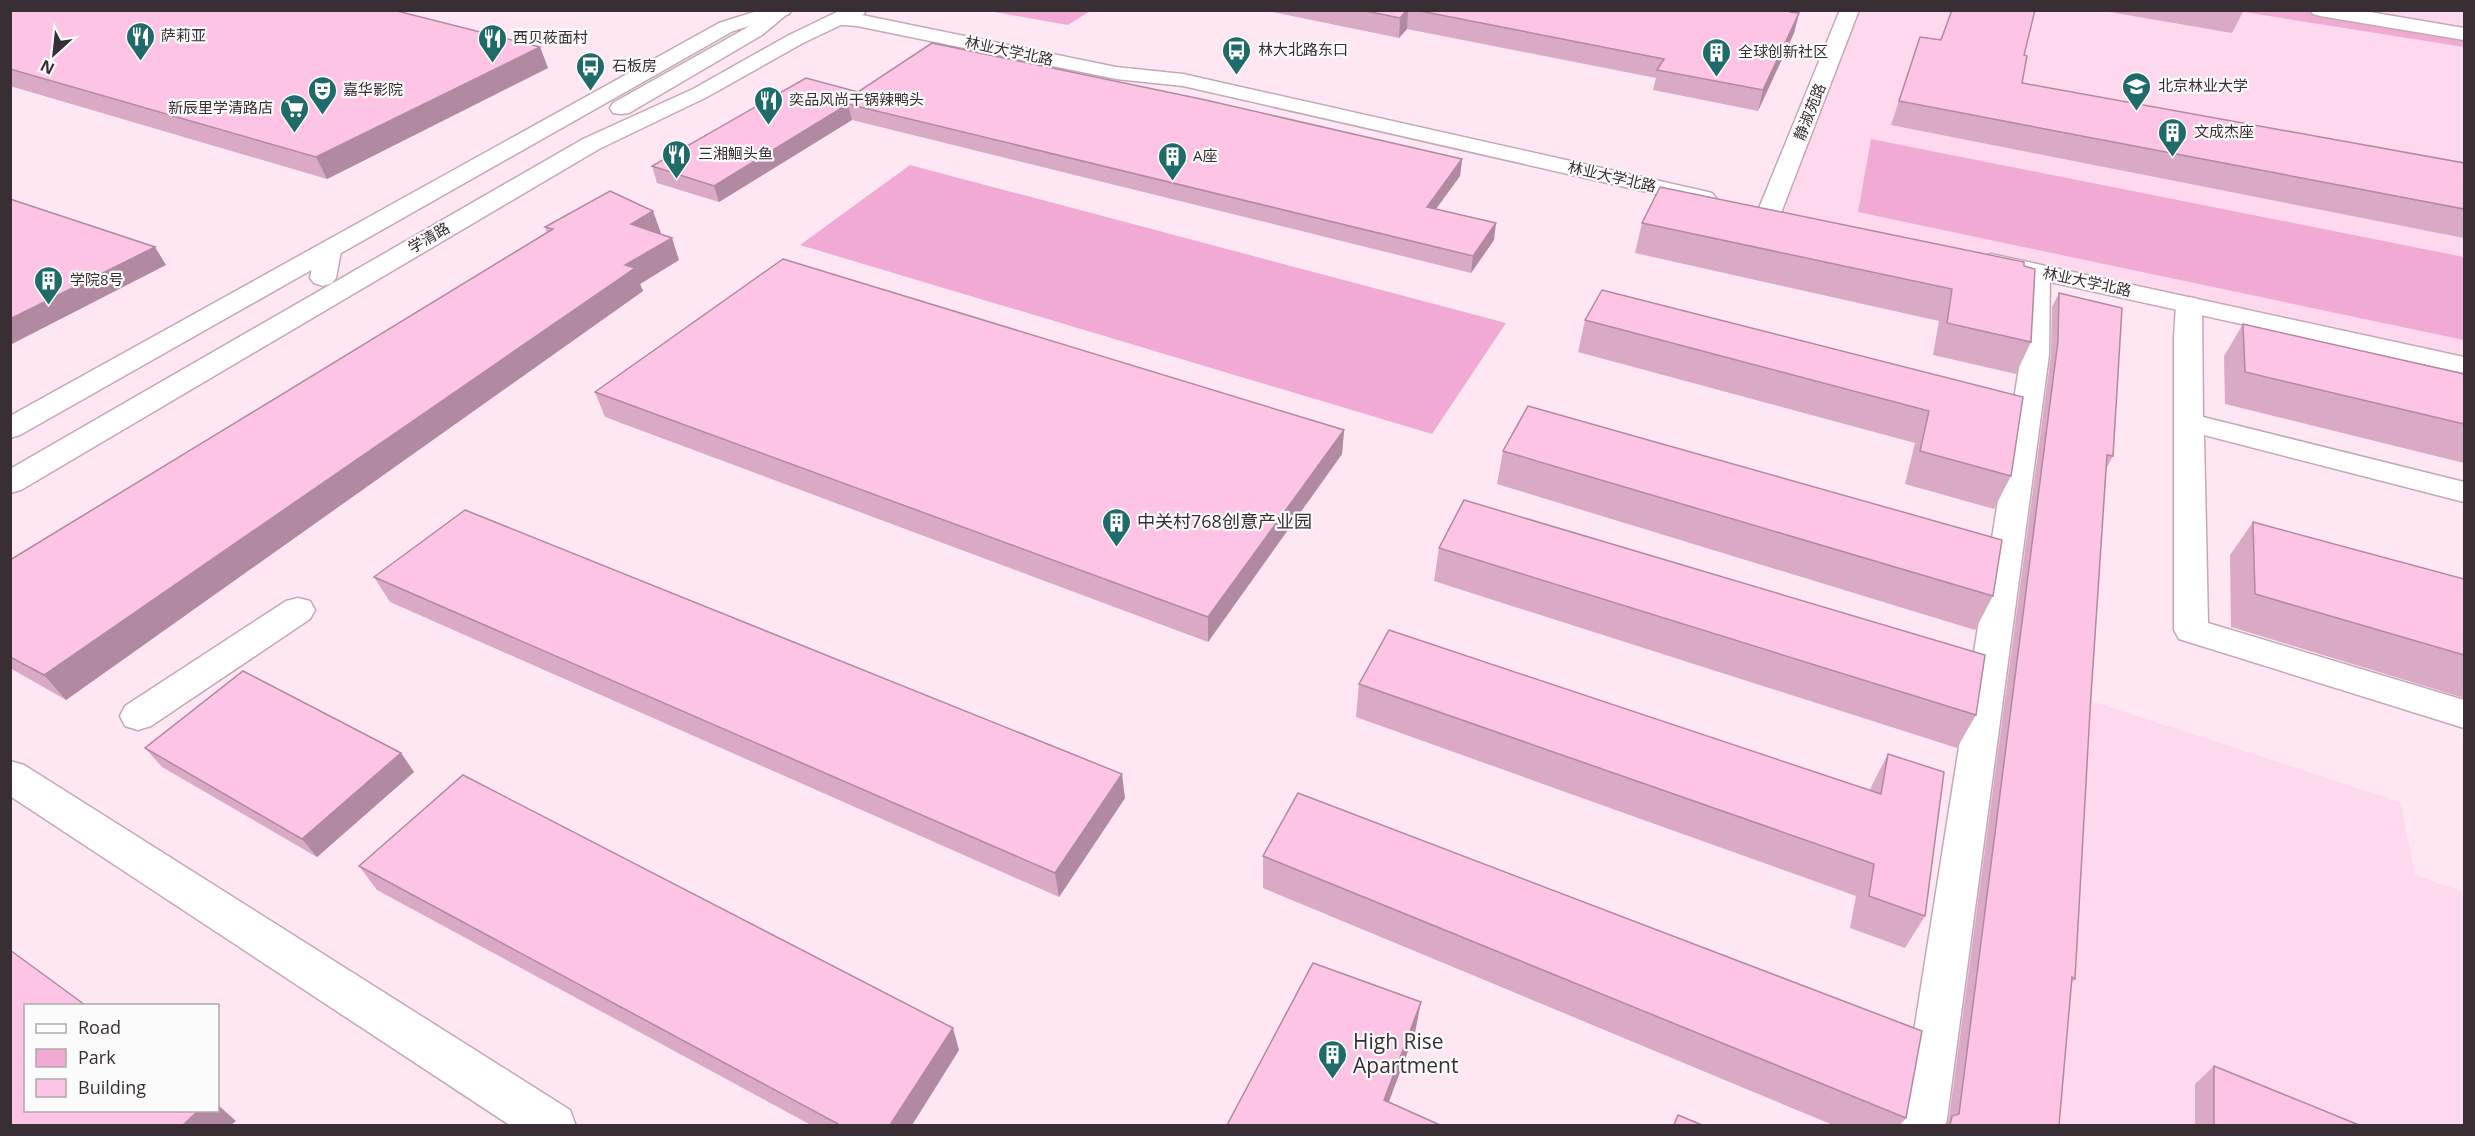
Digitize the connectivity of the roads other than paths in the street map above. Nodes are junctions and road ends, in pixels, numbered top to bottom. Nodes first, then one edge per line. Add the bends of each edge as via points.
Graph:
1 (784, 10) edge
2 (900, 10) edge
3 (1850, 10) edge
4 (2320, 10) edge
5 (847, 15) edge
6 (2464, 34) edge
7 (1183, 80) junction
8 (1725, 203) edge
9 (1770, 213) edge
10 (328, 251) junction
11 (1967, 256) edge
12 (2037, 272) junction
13 (323, 278) junction
14 (2189, 305) junction
15 (2464, 365) edge
16 (2189, 423) junction
17 (10, 429) edge
18 (10, 458) edge
19 (10, 483) edge
20 (2464, 492) edge
21 (298, 610) dead end
22 (2464, 714) edge
23 (138, 716) dead end
24 (10, 776) edge
25 (553, 1125) edge
26 (1922, 1125) edge

1 - 5 street, 林业大学北路
1 - 10 street via 726,27
1 - 13 street, 学清路 via 755,31
2 - 7 street, 林业大学北路 via 1131,61
3 - 9 street, 静淑苑路
4 - 6 street
5 - 7 street, 林业大学北路 via 1116,73
5 - 19 street, 学清路 via 700,93 591,144
7 - 8 street, 林业大学北路
10 - 13 street
10 - 17 street
11 - 12 street, 林业大学北路
12 - 14 street, 林业大学北路
12 - 26 street via 2035,355
13 - 18 street, 学清路
14 - 15 street, 林业大学北路
14 - 16 street
16 - 20 street
16 - 22 street via 2190,630
21 - 23 street
24 - 25 street

